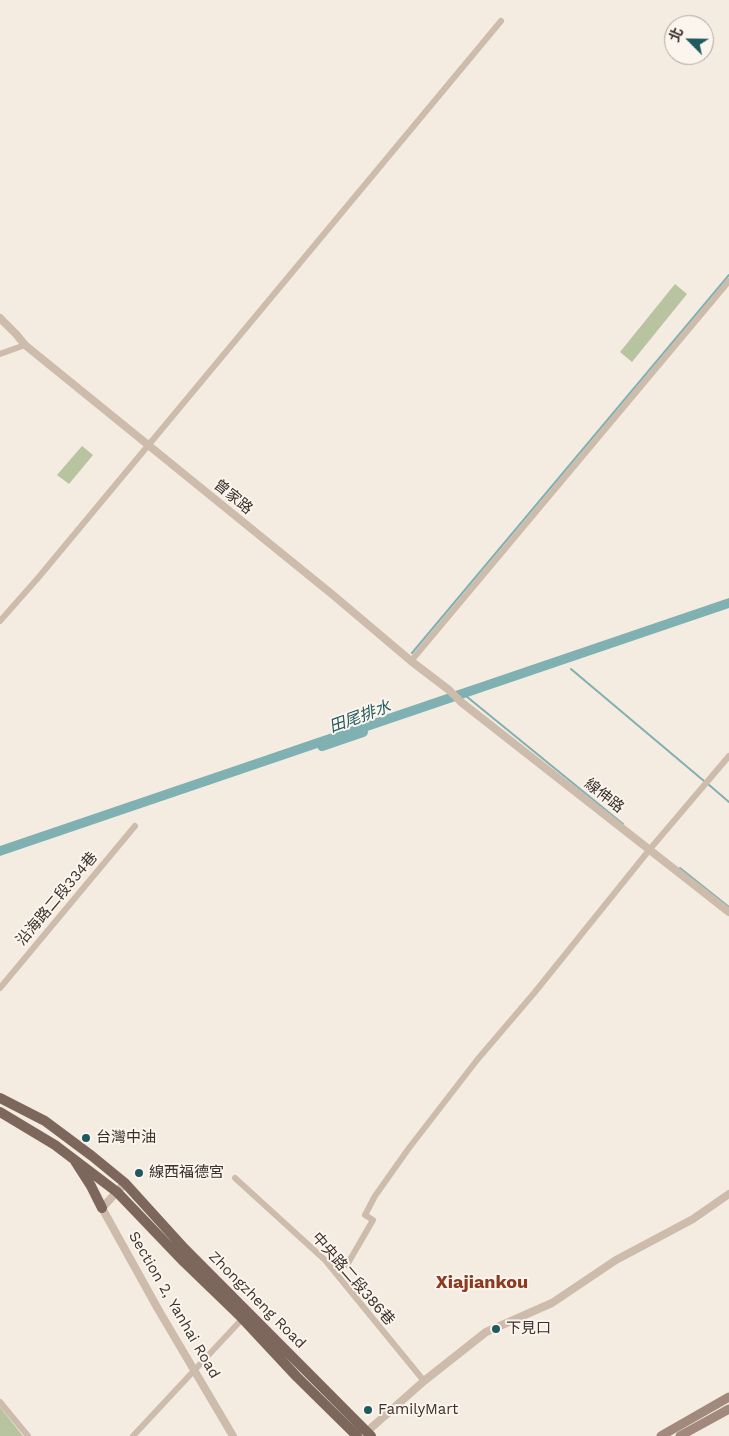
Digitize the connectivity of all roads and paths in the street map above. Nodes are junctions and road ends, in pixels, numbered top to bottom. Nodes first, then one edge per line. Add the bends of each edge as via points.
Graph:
1 (501, 21) dead end
2 (729, 281) edge
3 (0, 318) edge
4 (27, 347) junction
5 (0, 354) edge
6 (148, 445) junction
7 (0, 620) edge
8 (411, 661) junction
9 (452, 694) joint
10 (729, 756) edge
11 (135, 826) dead end
12 (650, 849) junction
13 (729, 912) edge
14 (0, 988) edge
15 (0, 1098) edge
16 (0, 1112) edge
17 (72, 1156) junction
18 (235, 1178) dead end
19 (125, 1183) junction
20 (117, 1192) junction
21 (729, 1194) edge
22 (102, 1208) junction
23 (347, 1265) dead end
24 (245, 1315) junction
25 (195, 1370) junction
26 (424, 1381) junction
27 (729, 1397) edge
28 (0, 1402) edge
29 (729, 1409) edge
30 (364, 1435) edge
31 (28, 1436) edge
32 (133, 1436) edge
33 (233, 1436) edge
34 (661, 1436) edge
35 (680, 1436) edge

1 - 6 street
2 - 8 street
3 - 4 street, 曾家路
4 - 5 street
4 - 6 street, 曾家路
6 - 7 street
6 - 8 street, 曾家路
8 - 9 street, 曾家路
9 - 12 street, 線伸路
10 - 12 street
11 - 14 street, 沿海路二段334巷
12 - 13 street, 線伸路
12 - 23 street via 409,1148 375,1196 365,1215 372,1220
15 - 19 main road via 45,1122
16 - 17 main road
17 - 20 main road
17 - 22 main road
18 - 26 street, 中央路二段386巷 via 324,1260
19 - 20 street
19 - 24 main road, Zhongzheng Road
20 - 22 street
20 - 24 main road, Zhongzheng Road via 184,1262
21 - 26 street via 693,1219 616,1260 552,1303 486,1332
22 - 25 street, Section 2, Yanhai Road
24 - 25 street
24 - 30 main road, Zhongzheng Road
25 - 32 street
25 - 33 street, Section 2, Yanhai Road
26 - 30 street
27 - 34 main road
28 - 31 street
29 - 35 main road

